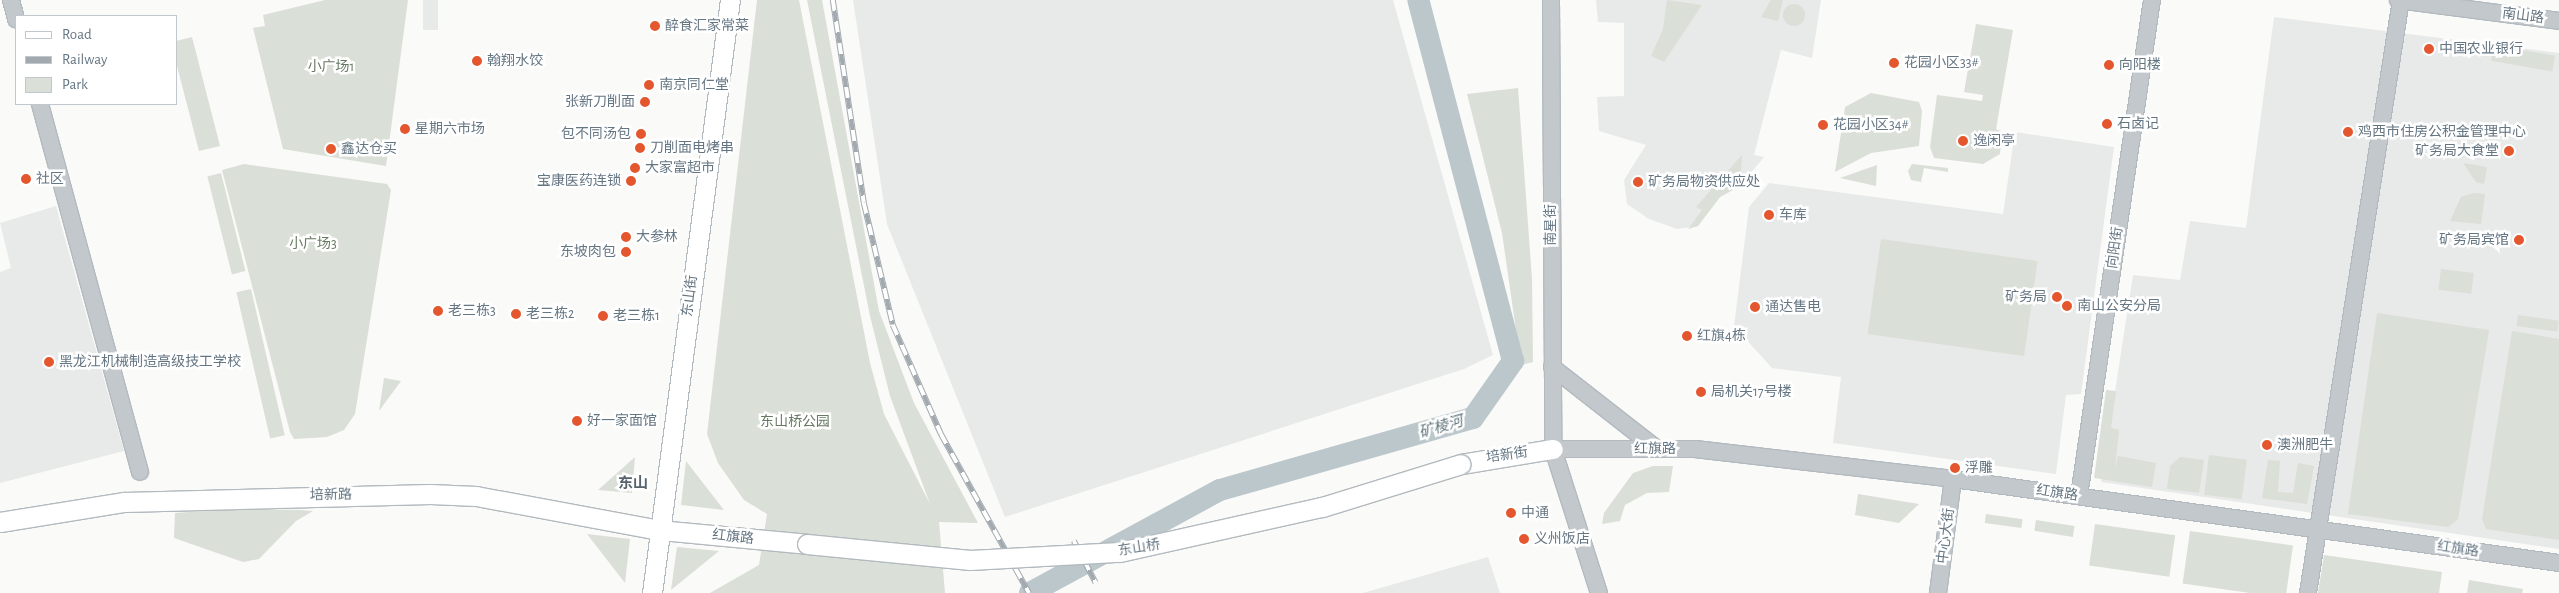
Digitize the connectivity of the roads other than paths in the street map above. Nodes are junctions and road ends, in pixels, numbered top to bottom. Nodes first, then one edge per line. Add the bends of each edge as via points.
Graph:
1 (11, 0) edge
2 (730, 0) edge
3 (1551, 0) edge
4 (2152, 0) edge
5 (2400, 0) edge
6 (15, 15) edge
7 (2559, 21) edge
8 (40, 105) edge
9 (1552, 367) junction
10 (1553, 449) junction
11 (1657, 449) junction
12 (1461, 464) joint
13 (140, 472) dead end
14 (1953, 479) junction
15 (2079, 496) junction
16 (0, 522) edge
17 (660, 530) junction
18 (2316, 530) junction
19 (806, 544) joint
20 (2559, 563) edge
21 (652, 593) edge
22 (1599, 593) edge
23 (1938, 593) edge
24 (2308, 593) edge

1 - 6 street
2 - 17 main road, 东山街
3 - 9 street, 南星街
4 - 15 street, 向阳街
5 - 7 street, 南山路
5 - 18 street
8 - 13 street
9 - 10 street, 南星街
9 - 11 street
10 - 11 street, 红旗路
10 - 12 main road, 培新街
10 - 22 street, 南星街
11 - 14 street, 红旗路 via 1695,449
12 - 19 main road, 东山桥, bridge via 1302,512 1120,552 970,560
14 - 15 street, 红旗路
14 - 23 street, 中心大街
15 - 18 street, 红旗路
16 - 17 main road, 培新路 via 124,502 430,494 476,496
17 - 19 main road, 红旗路
17 - 21 main road, 东山街
18 - 20 street, 红旗路
18 - 24 street

